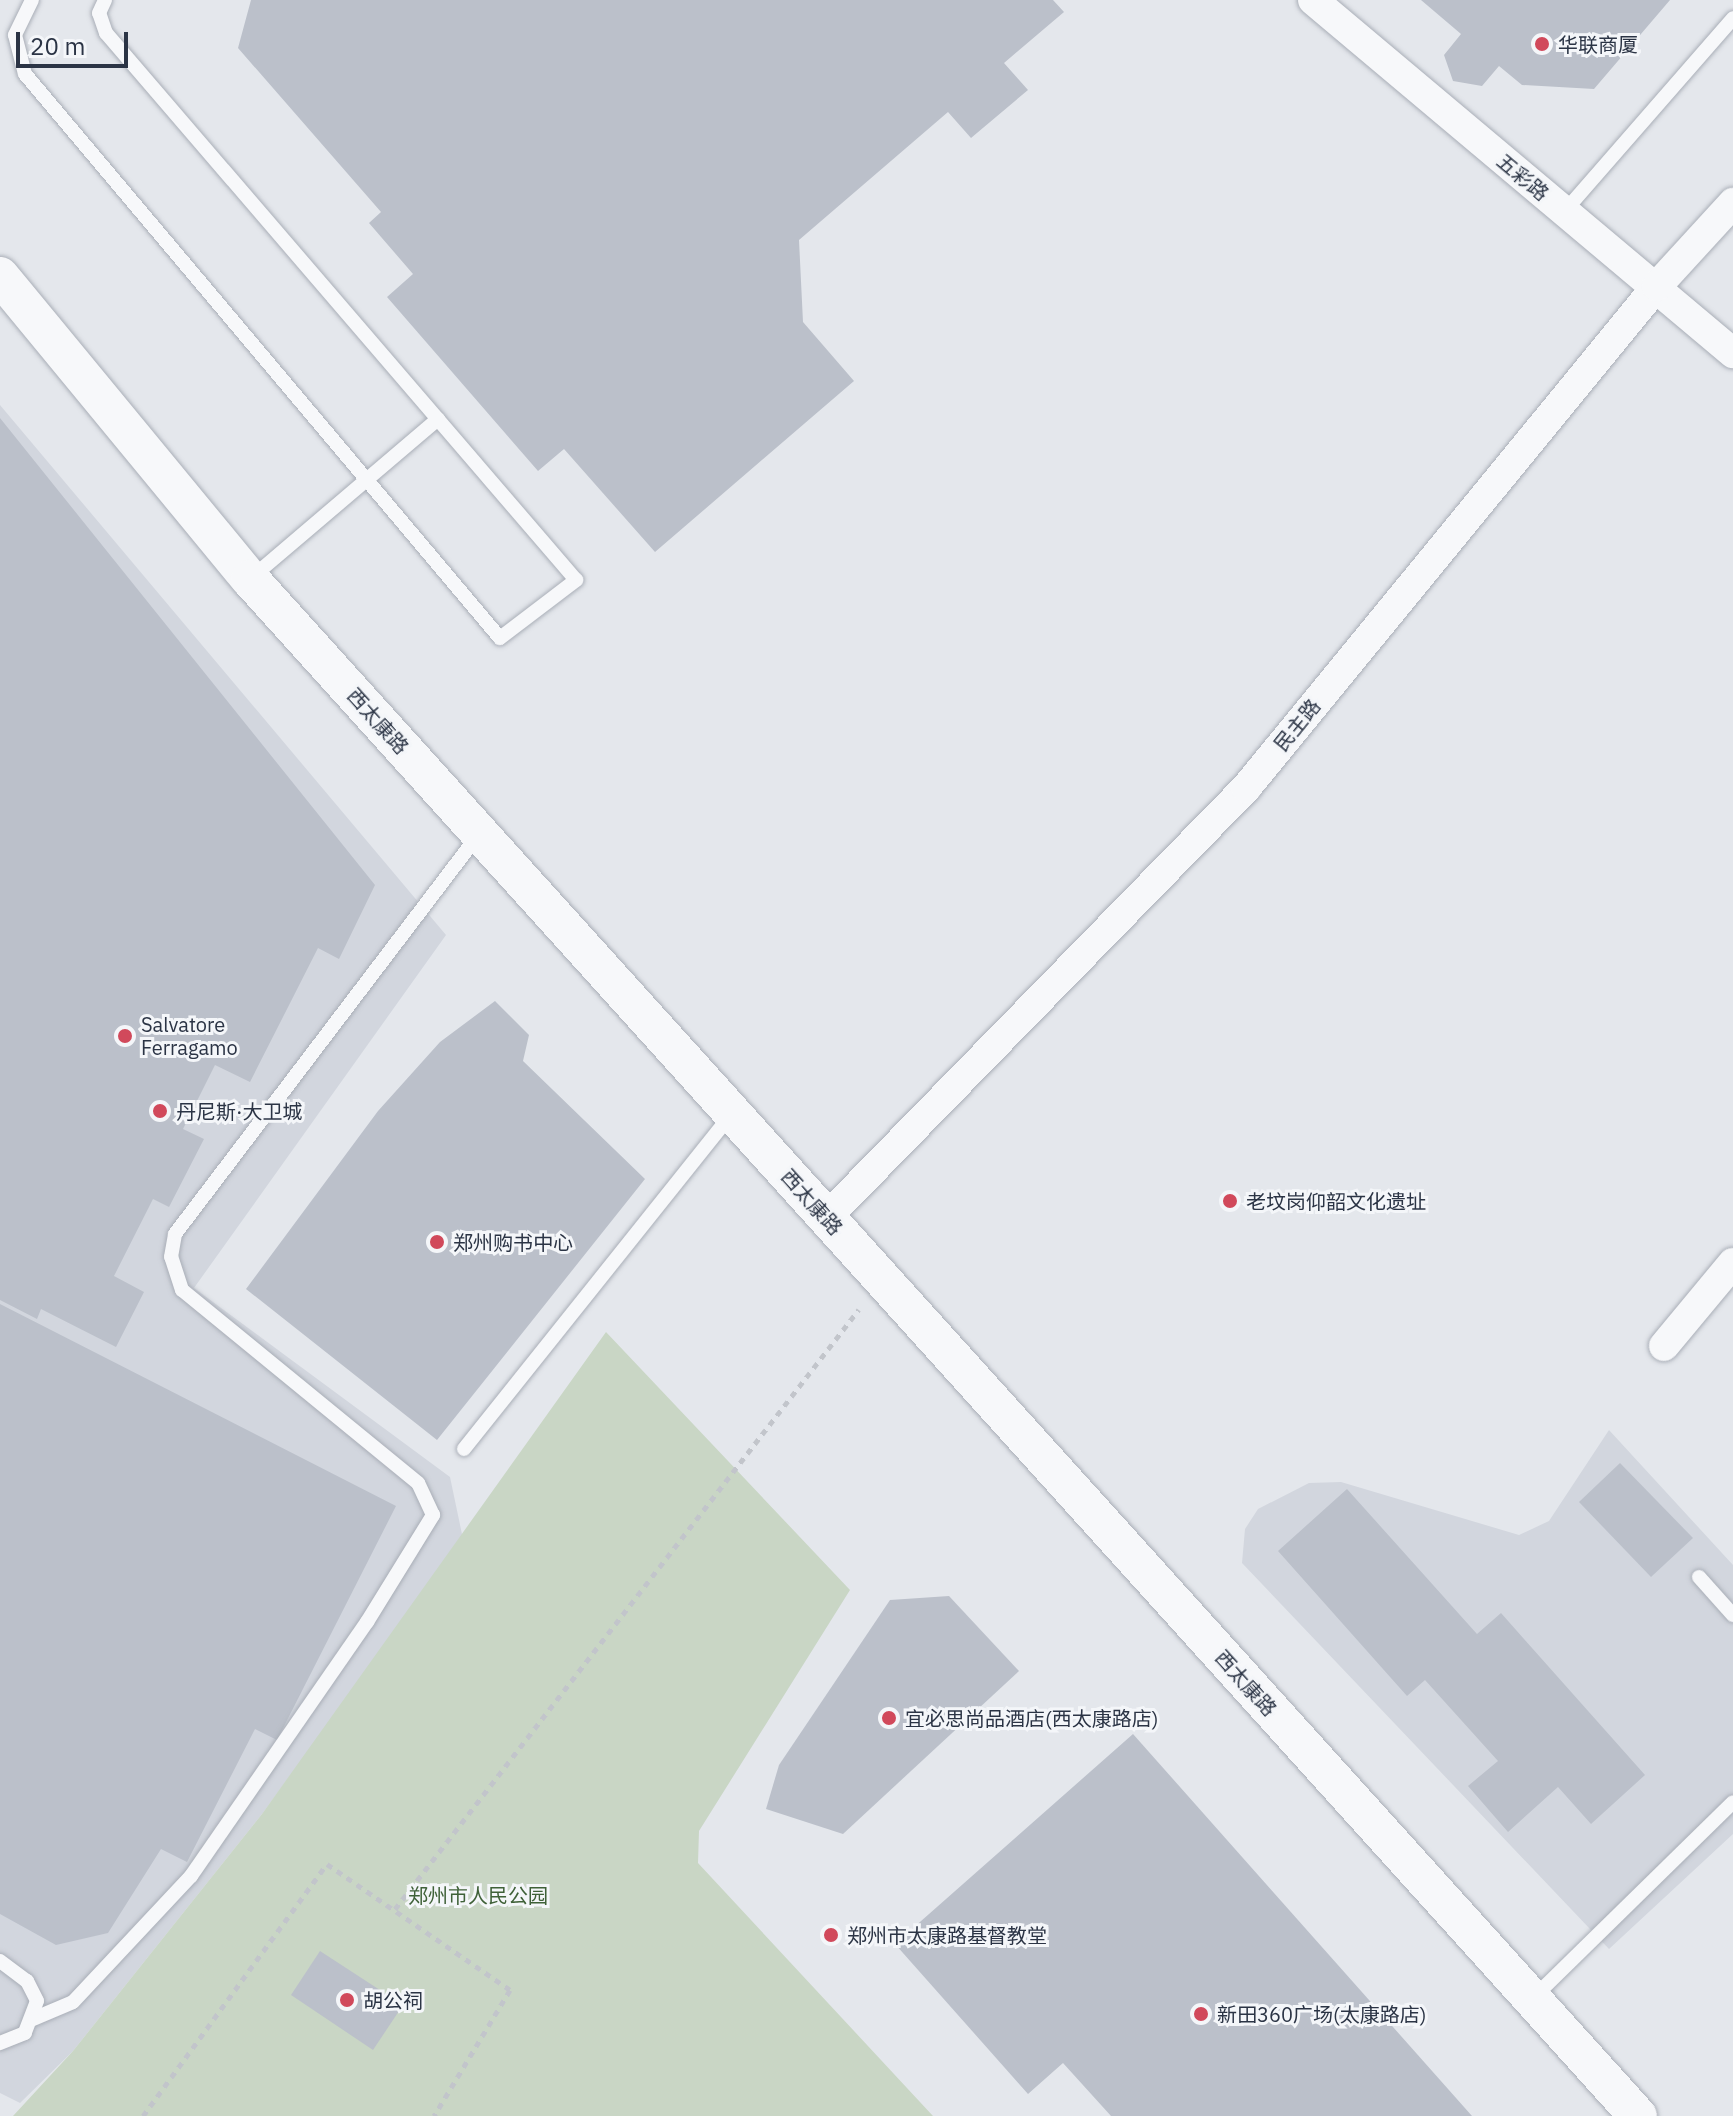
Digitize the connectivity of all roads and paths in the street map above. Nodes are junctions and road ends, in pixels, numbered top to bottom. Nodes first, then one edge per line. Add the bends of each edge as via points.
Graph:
1 (32, 0) edge
2 (105, 0) edge
3 (1313, 0) edge
4 (1733, 18) edge
5 (1733, 203) edge
6 (1564, 212) junction
7 (0, 276) edge
8 (1657, 286) junction
9 (1733, 353) edge
10 (438, 419) junction
11 (367, 479) junction
12 (250, 579) junction
13 (480, 834) junction
14 (732, 1114) junction
15 (827, 1217) junction
16 (1733, 1263) edge
17 (882, 1280) junction
18 (1664, 1346) dead end
19 (464, 1449) dead end
20 (1699, 1577) dead end
21 (1733, 1615) edge
22 (1733, 1802) edge
23 (395, 1909) junction
24 (0, 1961) edge
25 (1532, 2000) junction
26 (33, 2019) junction
27 (0, 2043) edge
28 (143, 2116) edge
29 (434, 2116) edge
30 (1638, 2116) edge

1 - 11 lane via 15,35 25,74
2 - 10 lane via 99,13 106,33
3 - 6 street, 五彩路
4 - 6 lane
5 - 8 street, 民主路
6 - 8 street, 五彩路
7 - 12 street, 西太康路
8 - 9 street, 五彩路
8 - 15 street, 民主路 via 1246,788
10 - 11 lane
10 - 11 lane via 576,580 500,638
11 - 12 lane
12 - 13 street, 西太康路
13 - 14 street, 西太康路
13 - 26 lane via 175,1234 171,1257 182,1290 418,1483 433,1515 367,1622 191,1876 73,2002
14 - 15 street, 西太康路
14 - 19 lane
15 - 17 street, 西太康路
16 - 18 street
17 - 23 path
17 - 25 street, 西太康路
20 - 21 lane
22 - 25 lane
23 - 28 path via 327,1864
23 - 29 path via 510,1990
24 - 26 lane via 27,1981 37,2001
25 - 30 street, 西太康路
26 - 27 lane via 25,2033

